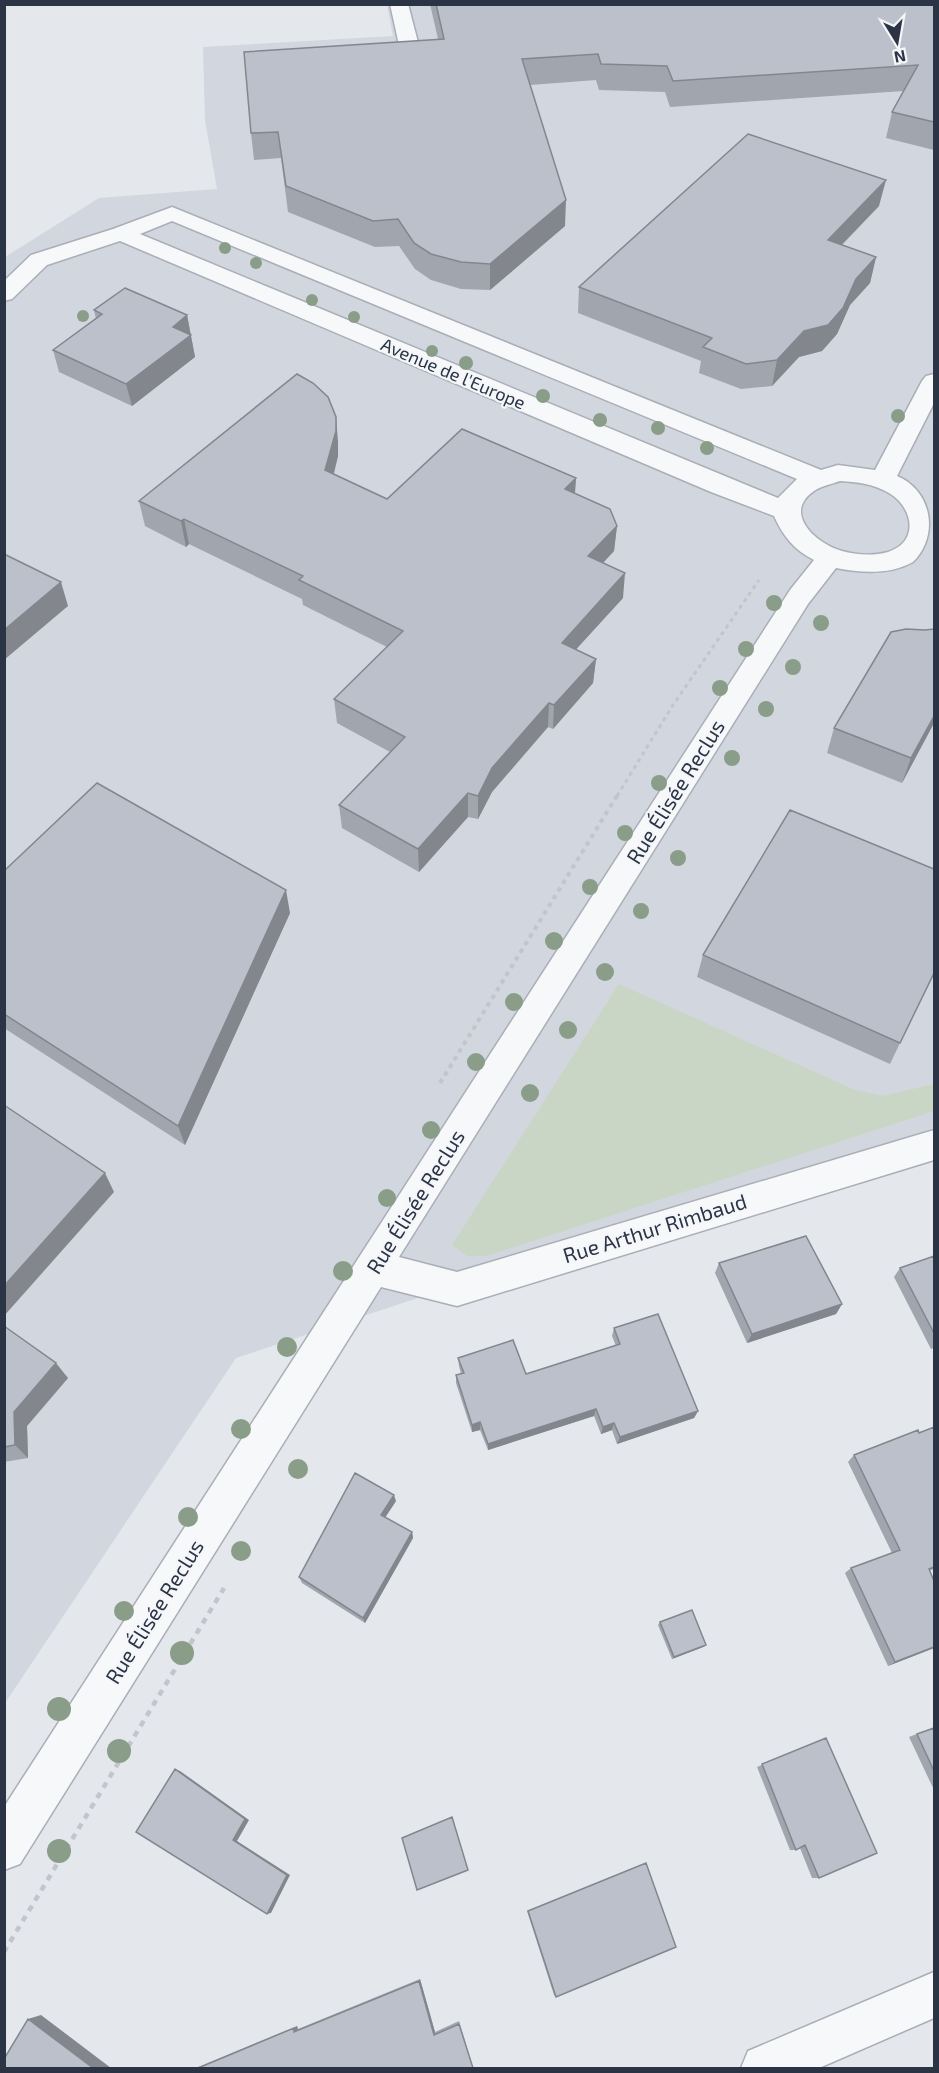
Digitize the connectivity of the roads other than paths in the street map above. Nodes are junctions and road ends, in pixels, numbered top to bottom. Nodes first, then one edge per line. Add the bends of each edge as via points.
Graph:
1 (399, 4) edge
2 (354, 54) edge
3 (121, 234) junction
4 (4, 294) edge
5 (934, 381) edge
6 (818, 478) junction
7 (882, 480) junction
8 (786, 511) junction
9 (926, 548) edge
10 (830, 558) junction
11 (934, 1145) edge
12 (374, 1268) junction
13 (4, 1848) edge
14 (934, 1995) edge
15 (765, 2068) edge

1 - 2 street via 410,50
3 - 4 street via 39,260
3 - 6 street, Avenue de l'Europe via 172,213
3 - 8 street, Avenue de l'Europe
5 - 7 street
6 - 7 street via 838,473
6 - 8 street via 802,486
7 - 9 street via 915,501 923,516
8 - 10 street via 798,538
9 - 10 street via 870,564
10 - 12 street, Rue Élisée Reclus via 799,597
11 - 12 street, Rue Arthur Rimbaud via 457,1289
12 - 13 street, Rue Élisée Reclus
14 - 15 street

